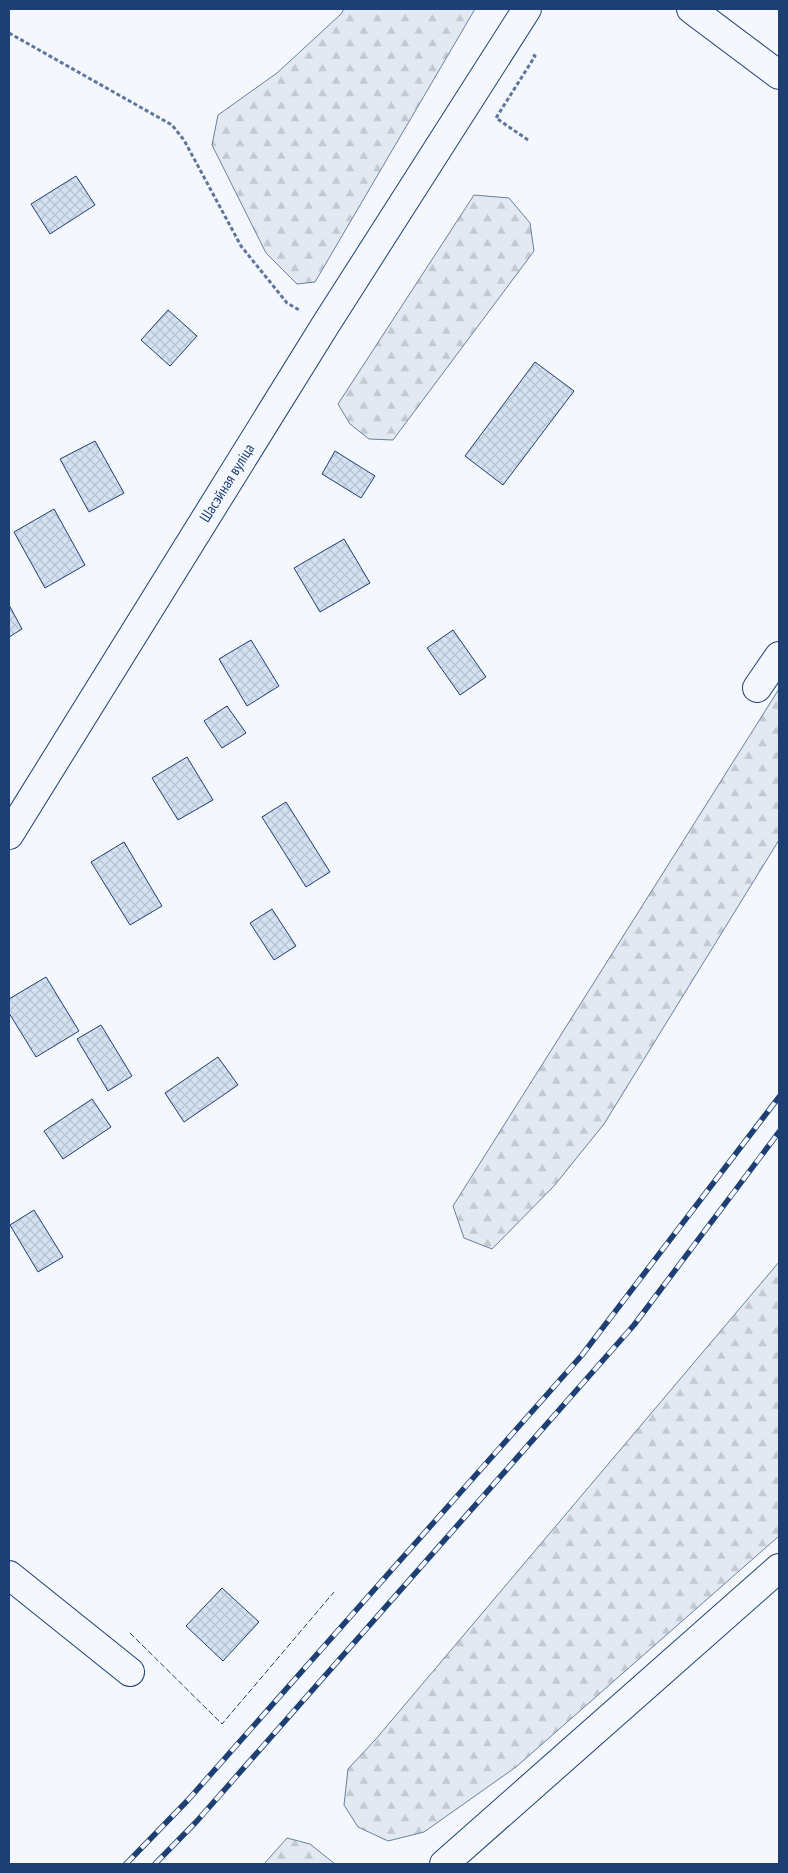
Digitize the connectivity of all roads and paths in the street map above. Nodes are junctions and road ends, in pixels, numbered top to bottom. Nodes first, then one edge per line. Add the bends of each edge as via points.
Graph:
1 (527, 9) edge
2 (691, 9) edge
3 (9, 33) edge
4 (535, 56) dead end
5 (779, 75) edge
6 (528, 140) dead end
7 (326, 324) junction
8 (779, 656) edge
9 (758, 688) dead end
10 (9, 835) edge
11 (779, 1568) edge
12 (9, 1575) edge
13 (130, 1672) dead end
14 (444, 1864) edge

1 - 7 main road, Шасэйная вуліца
2 - 5 main road
3 - 7 path via 172,125 184,140 242,246 287,303
4 - 6 path via 496,118
7 - 10 main road, Шасэйная вуліца
8 - 9 main road
11 - 14 main road
12 - 13 main road

